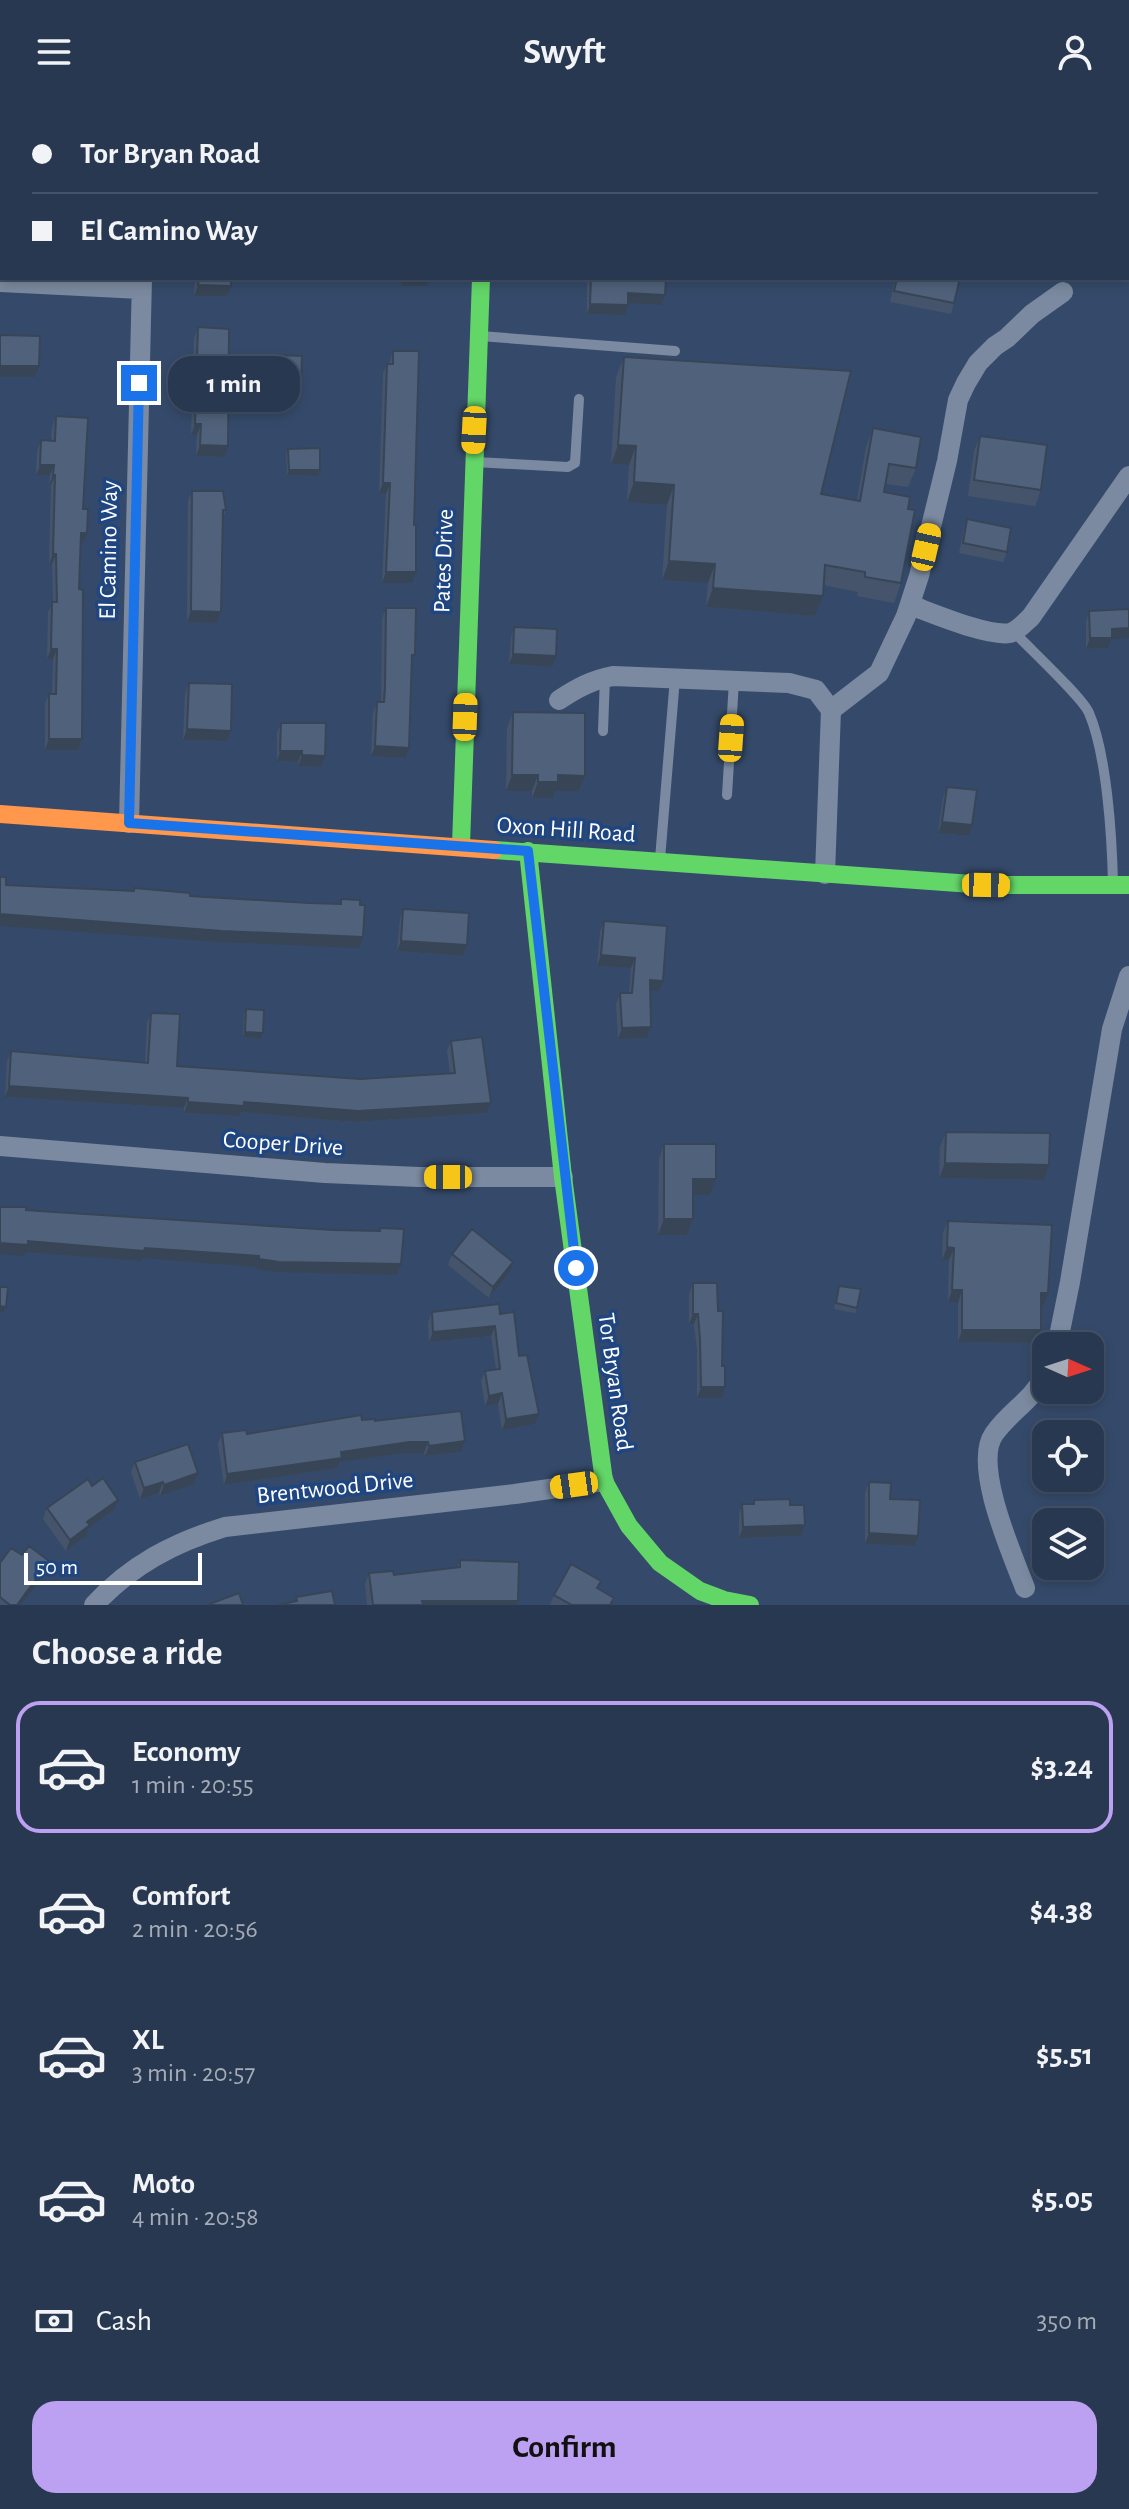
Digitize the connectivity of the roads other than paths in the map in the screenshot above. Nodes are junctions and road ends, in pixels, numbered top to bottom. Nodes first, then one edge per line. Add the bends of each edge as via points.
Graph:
1 (481, 280) edge
2 (0, 282) edge
3 (142, 284) edge
4 (1063, 292) dead end
5 (478, 336) junction
6 (675, 351) dead end
7 (579, 399) dead end
8 (473, 462) junction
9 (1129, 476) edge
10 (910, 605) junction
11 (1014, 632) junction
12 (605, 677) junction
13 (675, 678) junction
14 (734, 681) junction
15 (559, 700) dead end
16 (831, 710) junction
17 (603, 731) dead end
18 (727, 795) dead end
19 (0, 814) edge
20 (129, 823) junction
21 (461, 845) junction
22 (528, 851) junction
23 (660, 861) junction
24 (825, 874) junction
25 (1121, 885) edge
26 (1129, 976) edge
27 (0, 1146) edge
28 (563, 1177) junction
29 (1060, 1332) edge
30 (1032, 1396) edge
31 (604, 1481) junction
32 (1025, 1588) dead end
33 (94, 1605) edge
34 (750, 1605) edge

1 - 5 street, Pates Drive
2 - 3 street
3 - 20 street, El Camino Way
4 - 10 street via 995,346 966,383
5 - 6 lane
5 - 8 street, Pates Drive
7 - 8 lane via 575,463 568,467
8 - 21 street, Pates Drive
9 - 11 street via 1031,617
10 - 11 street via 997,633
10 - 16 street via 879,673
11 - 25 lane via 1089,711
12 - 13 street
12 - 15 street
12 - 17 lane
13 - 14 street
13 - 23 lane
14 - 16 street via 789,683 816,690
14 - 18 lane
16 - 24 street
19 - 20 street, Oxon Hill Road
20 - 21 street, Oxon Hill Road
21 - 22 street, Oxon Hill Road
22 - 23 street, Oxon Hill Road
22 - 28 street, Tor Bryan Road
23 - 24 street, Oxon Hill Road
24 - 25 street, Oxon Hill Road via 986,885
26 - 29 street via 1109,1042
27 - 28 street, Cooper Drive via 325,1173
28 - 31 street, Tor Bryan Road
30 - 32 street via 992,1436 988,1470 996,1512
31 - 33 street, Brentwood Drive via 225,1527 184,1540 137,1566
31 - 34 street, Tor Bryan Road via 636,1538 661,1565 707,1594

